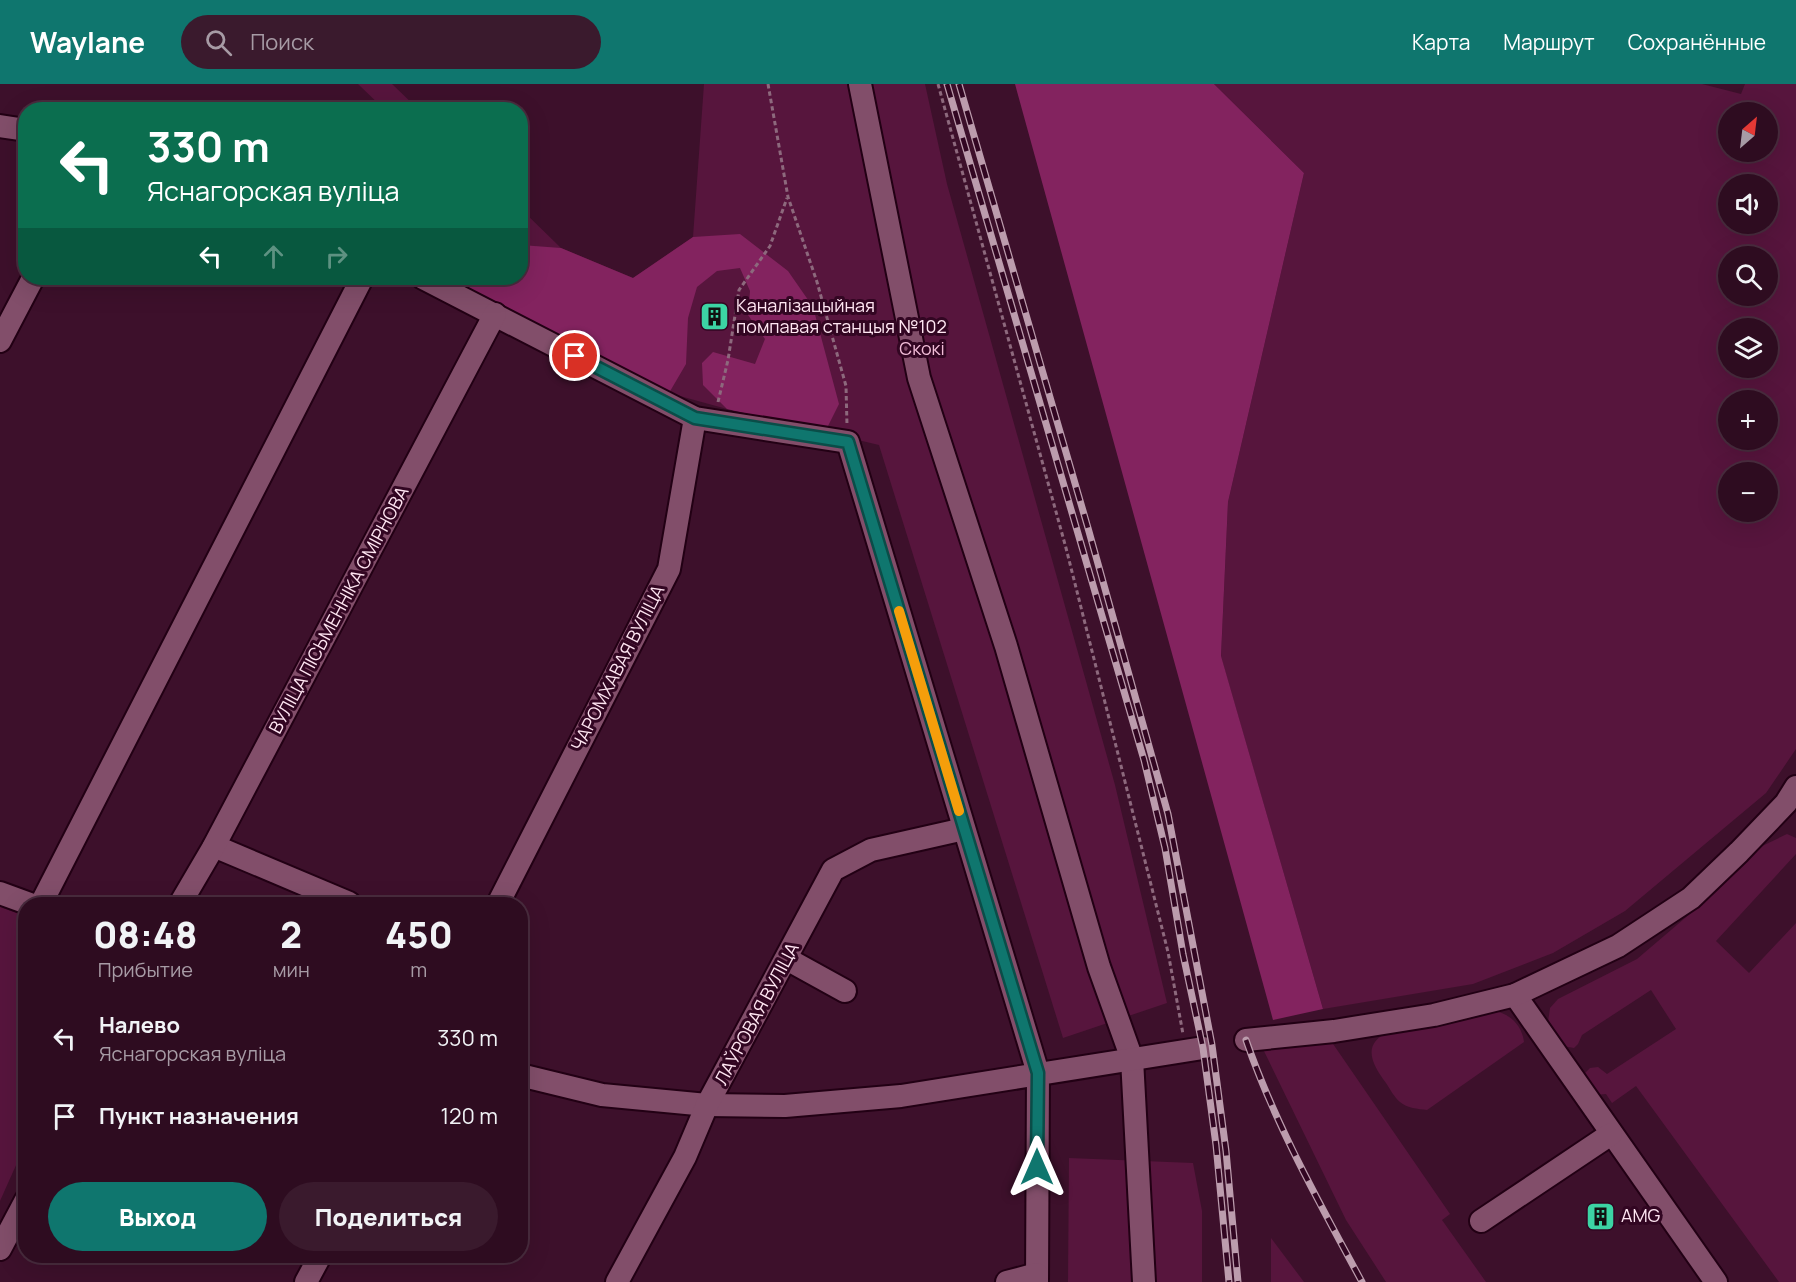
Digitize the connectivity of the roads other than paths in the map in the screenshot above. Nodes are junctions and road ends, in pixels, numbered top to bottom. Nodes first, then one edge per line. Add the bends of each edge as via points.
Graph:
1 (860, 84) edge
2 (0, 126) edge
3 (18, 129) edge
4 (29, 285) edge
5 (358, 285) edge
6 (437, 285) edge
7 (495, 314) junction
8 (0, 342) edge
9 (704, 420) junction
10 (1793, 800) edge
11 (964, 829) junction
12 (214, 846) junction
13 (0, 893) edge
14 (44, 897) edge
15 (184, 897) edge
16 (335, 897) edge
17 (502, 897) edge
18 (18, 900) edge
19 (787, 959) junction
20 (845, 991) dead end
21 (1515, 995) junction
22 (1246, 1040) dead end
23 (1194, 1049) road end
24 (1132, 1059) junction
25 (1038, 1073) junction
26 (528, 1077) edge
27 (708, 1105) junction
28 (1611, 1134) junction
29 (18, 1215) edge
30 (1481, 1221) dead end
31 (0, 1249) edge
32 (316, 1263) edge
33 (1037, 1278) edge
34 (306, 1282) edge
35 (617, 1282) edge
36 (1006, 1282) edge
37 (1144, 1282) edge
38 (1716, 1282) edge

1 - 24 street via 920,378 1006,646 1099,967
2 - 3 street
4 - 8 street
5 - 14 street
6 - 7 street
7 - 9 street
7 - 12 street, ВУЛІЦА ПІСЬМЕННІКА СМІРНОВА
9 - 11 street via 848,442
9 - 17 street, ЧАРОМХАВАЯ ВУЛІЦА via 669,569
10 - 21 street via 1691,898 1618,946
11 - 19 street, ЛАЎРОВАЯ ВУЛІЦА via 871,850 833,870
11 - 25 street
12 - 15 street, ВУЛІЦА ПІСЬМЕННІКА СМІРНОВА
12 - 16 street
13 - 18 street
19 - 20 street
19 - 27 street, ЛАЎРОВАЯ ВУЛІЦА
21 - 22 street via 1434,1015
21 - 28 street
23 - 24 street
24 - 25 street
24 - 37 street
25 - 27 street via 889,1097 785,1106
25 - 33 street
26 - 27 street via 602,1095
27 - 35 street, ЛАЎРОВАЯ ВУЛІЦА via 685,1157
28 - 30 street
28 - 38 street
29 - 31 street
32 - 34 street
33 - 36 street

